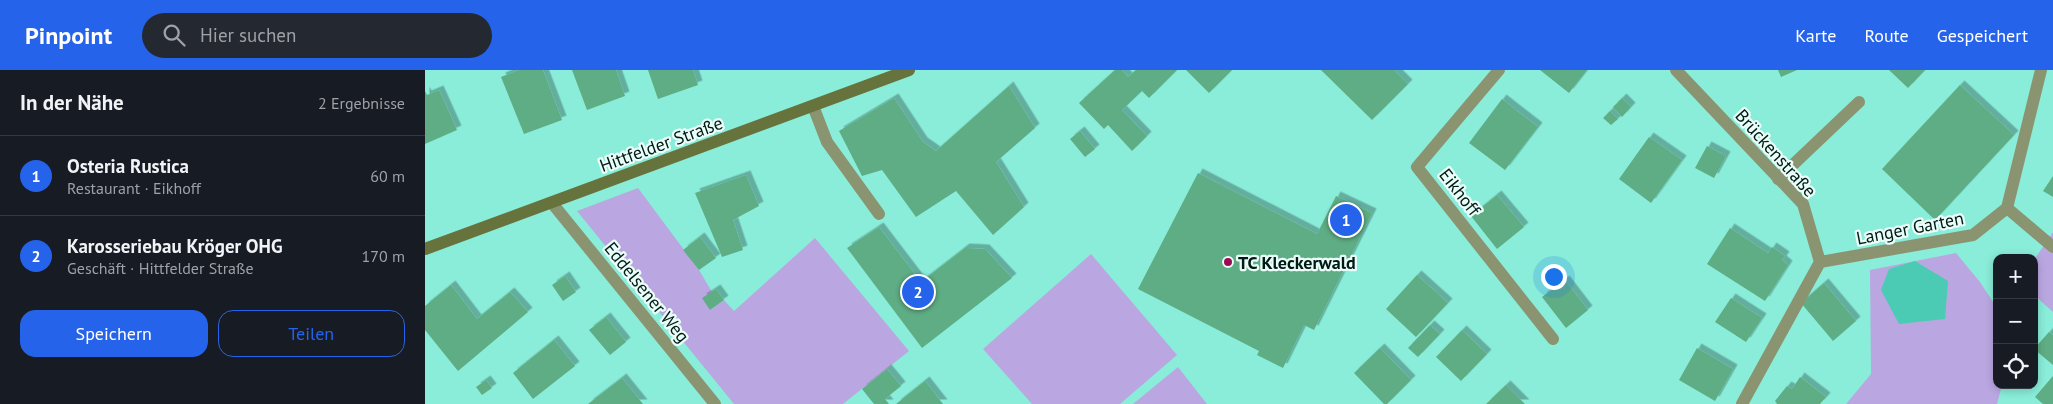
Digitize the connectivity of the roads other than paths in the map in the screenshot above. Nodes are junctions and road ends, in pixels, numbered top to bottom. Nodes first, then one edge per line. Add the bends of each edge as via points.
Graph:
1 (909, 70) edge
2 (1499, 70) edge
3 (1676, 70) edge
4 (2041, 70) edge
5 (1859, 102) dead end
6 (813, 106) junction
7 (1778, 179) junction
8 (552, 203) junction
9 (2007, 208) junction
10 (879, 214) dead end
11 (2053, 247) edge
12 (425, 249) edge
13 (1820, 262) junction
14 (1553, 339) dead end
15 (715, 404) edge
16 (1742, 404) edge

1 - 6 street, Hittfelder Straße
2 - 14 street, Eikhoff via 1417,167
3 - 7 street, Brückenstraße
4 - 9 street
5 - 7 street
6 - 8 street, Hittfelder Straße
6 - 10 street via 827,142
7 - 13 street, Brückenstraße via 1804,205
8 - 12 street, Hittfelder Straße
8 - 15 street, Eddelsener Weg
9 - 11 street
9 - 13 street, Langer Garten via 1973,235
13 - 16 street

